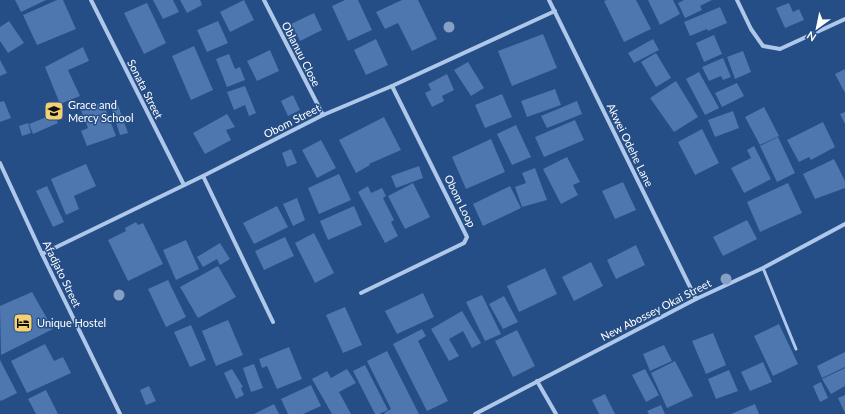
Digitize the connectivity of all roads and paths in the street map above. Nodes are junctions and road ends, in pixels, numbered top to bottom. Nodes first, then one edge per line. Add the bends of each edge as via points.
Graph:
1 (91, 0) edge
2 (264, 0) edge
3 (549, 0) edge
4 (737, 0) edge
5 (554, 11) junction
6 (845, 19) edge
7 (392, 86) junction
8 (322, 115) junction
9 (0, 163) edge
10 (203, 176) junction
11 (184, 185) junction
12 (845, 224) edge
13 (42, 254) junction
14 (763, 268) junction
15 (361, 293) dead end
16 (696, 298) junction
17 (273, 322) dead end
18 (796, 349) dead end
19 (537, 381) junction
20 (120, 414) edge
21 (475, 414) edge
22 (556, 414) edge

1 - 11 street, Sonata Street
2 - 8 street, Oblanuu Close
3 - 5 street, Akwei Odehe Lane
4 - 6 street via 751,29 764,46 780,49
5 - 7 street, Obom Street
5 - 16 street, Akwei Odehe Lane
7 - 8 street, Obom Street
7 - 15 street, Obom Loop via 467,237 464,243
8 - 10 street, Obom Street
9 - 13 street, Afadjato Street
10 - 11 street, Obom Street
10 - 17 street
11 - 13 street, Obom Street
12 - 14 street, New Abossey Okai Street
13 - 20 street, Afadjato Street
14 - 16 street, New Abossey Okai Street
14 - 18 lane
16 - 19 street, New Abossey Okai Street
19 - 21 street, New Abossey Okai Street
19 - 22 street

